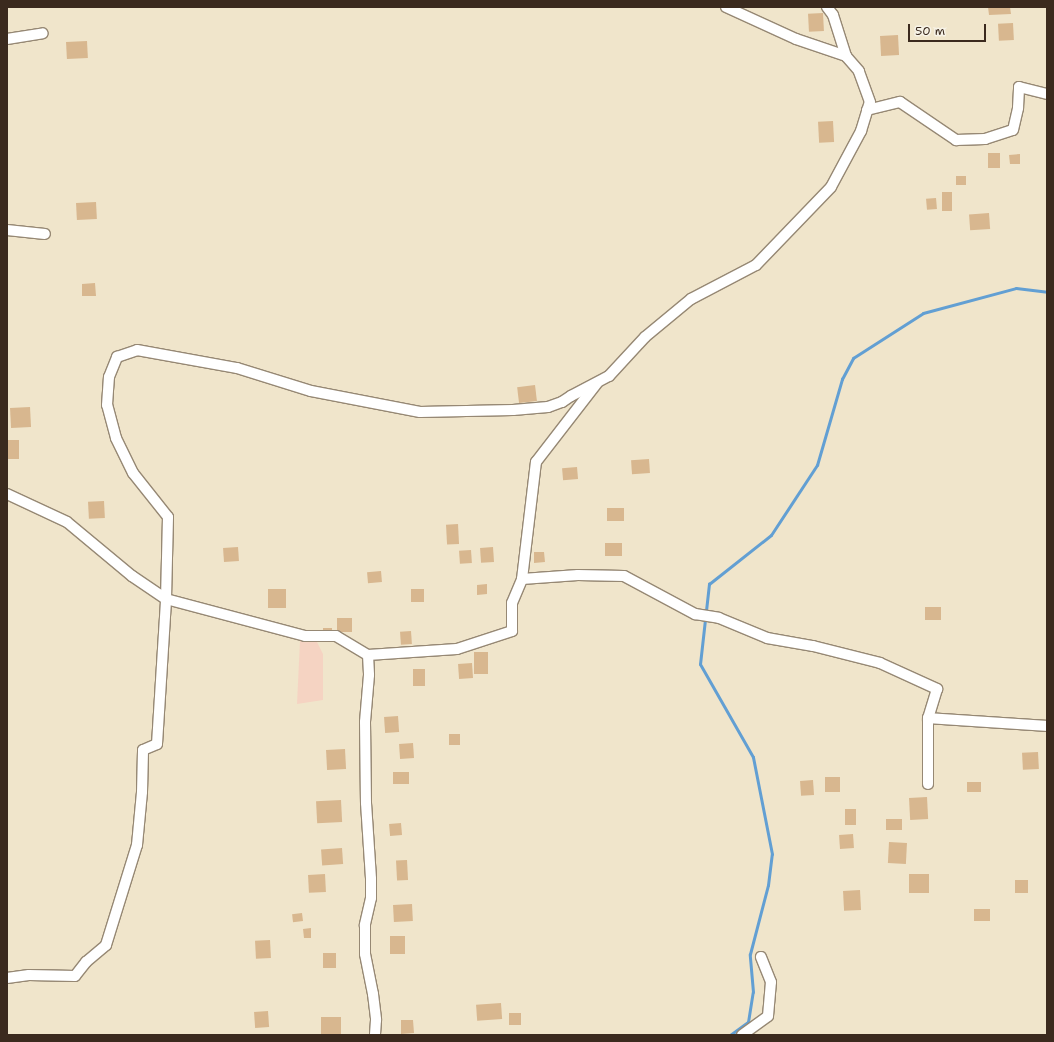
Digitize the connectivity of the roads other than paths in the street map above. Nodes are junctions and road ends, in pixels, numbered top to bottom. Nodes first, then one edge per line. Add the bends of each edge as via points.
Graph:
1 (726, 7) edge
2 (827, 7) edge
3 (43, 33) dead end
4 (7, 39) edge
5 (846, 56) junction
6 (1047, 94) edge
7 (867, 110) junction
8 (7, 230) edge
9 (45, 234) dead end
10 (599, 381) junction
11 (7, 494) edge
12 (522, 579) junction
13 (166, 599) junction
14 (368, 655) junction
15 (928, 718) junction
16 (1047, 726) edge
17 (928, 784) dead end
18 (761, 957) dead end
19 (7, 978) edge
20 (375, 1035) edge
21 (742, 1035) edge

1 - 5 street via 796,39
2 - 5 street via 833,15
3 - 4 street
5 - 7 street via 859,71 870,102
6 - 7 street via 1019,87 1013,130 985,139 956,140 900,102
7 - 10 street via 861,131 830,187 756,266 691,299 645,338 609,376
8 - 9 street
10 - 12 street via 536,462
10 - 13 street via 548,407 420,412 310,391 237,368 137,350 117,357 109,377 107,405 116,438 133,473 168,517
11 - 13 street via 66,522 132,576
12 - 14 street via 512,603 512,631 457,649
12 - 15 street via 578,575 624,576 695,614 719,618 767,638 813,646 880,663 937,689
13 - 14 street via 305,636 336,636
13 - 19 street via 158,744 143,750 137,845 106,945 86,962 75,976 29,975
14 - 20 street via 365,722 371,898 365,925 365,954 373,994
15 - 16 street
15 - 17 street
18 - 21 street via 771,982 768,1016

